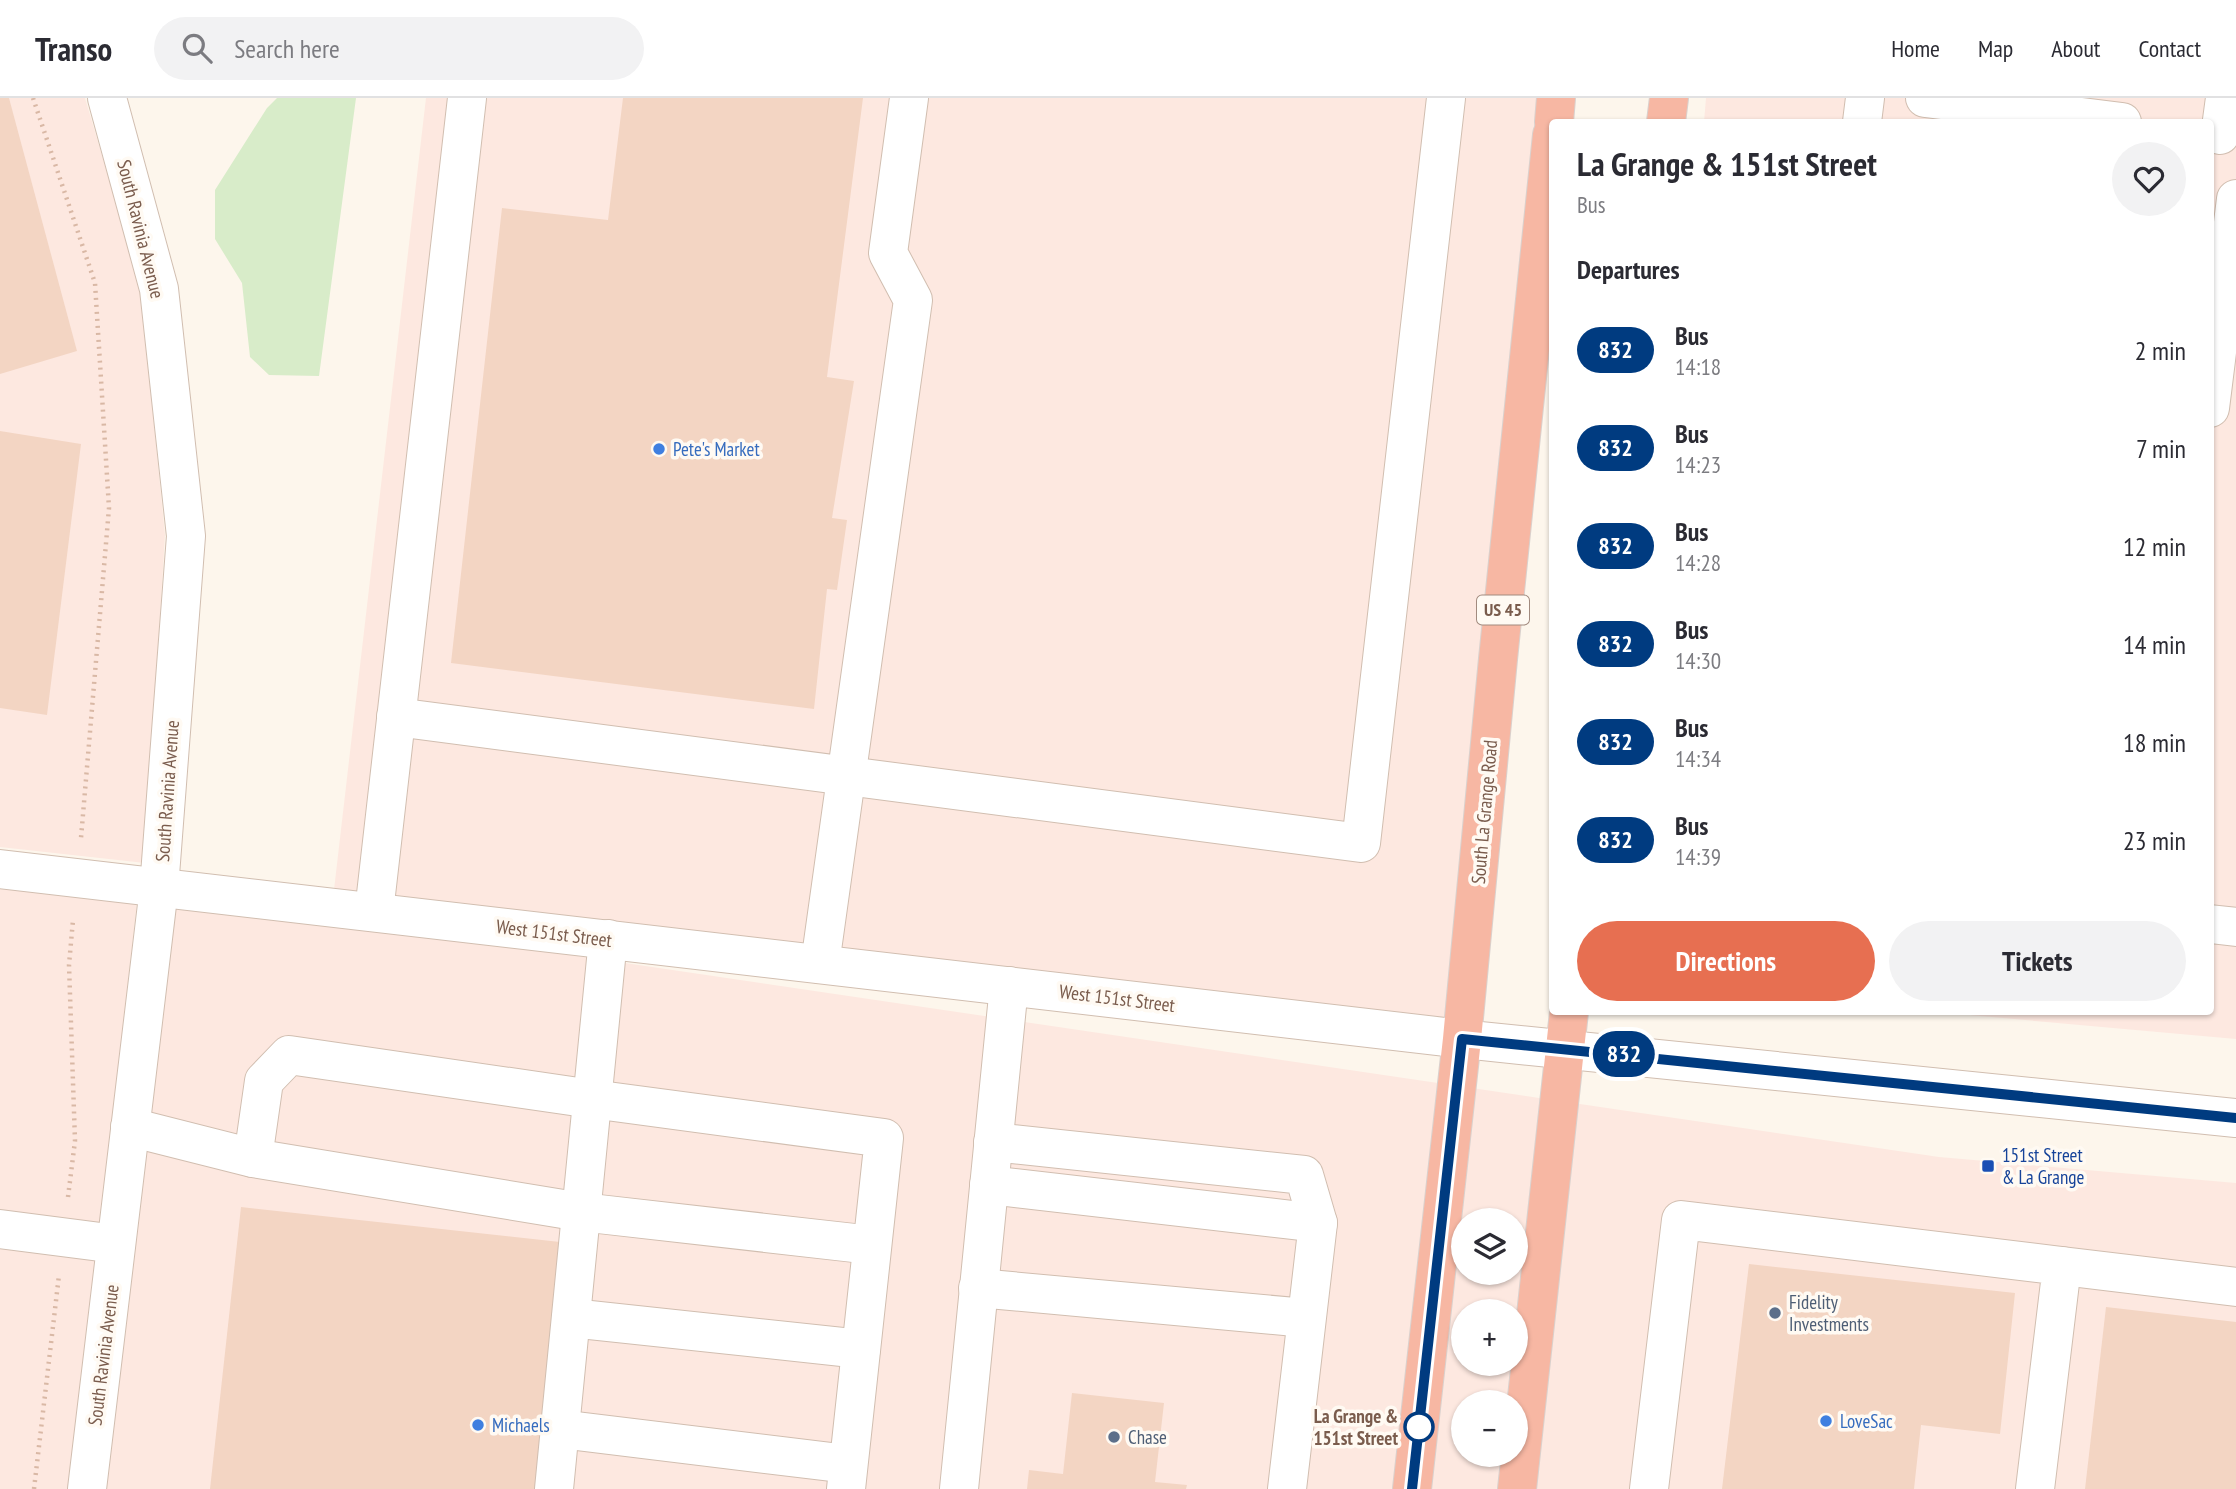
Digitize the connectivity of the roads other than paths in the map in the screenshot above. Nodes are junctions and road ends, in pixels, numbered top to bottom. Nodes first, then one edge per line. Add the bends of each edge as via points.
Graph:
1 (107, 98) edge
2 (467, 98) edge
3 (909, 98) edge
4 (1446, 98) edge
5 (1556, 98) edge
6 (1669, 98) edge
7 (1865, 98) edge
8 (1925, 98) edge
9 (1554, 119) edge
10 (1666, 119) edge
11 (1862, 119) edge
12 (2097, 119) edge
13 (1549, 164) edge
14 (2236, 199) edge
15 (2214, 377) edge
16 (2214, 410) edge
17 (2236, 413) edge
18 (396, 718) junction
19 (846, 776) junction
20 (0, 869) edge
21 (159, 888) junction
22 (374, 912) junction
23 (2214, 924) edge
24 (2236, 927) edge
25 (608, 939) junction
26 (820, 964) junction
27 (1009, 986) junction
28 (1567, 1030) edge
29 (1462, 1039) junction
30 (592, 1100) junction
31 (2236, 1118) edge
32 (130, 1127) junction
33 (993, 1142) junction
34 (253, 1158) junction
35 (989, 1185) junction
36 (581, 1212) junction
37 (1318, 1223) junction
38 (0, 1229) edge
39 (116, 1244) junction
40 (872, 1245) junction
41 (2062, 1266) junction
42 (2236, 1287) edge
43 (978, 1288) junction
44 (571, 1318) junction
45 (1306, 1318) junction
46 (861, 1349) junction
47 (560, 1429) junction
48 (847, 1476) edge
49 (87, 1489) edge
50 (554, 1489) edge
51 (959, 1489) edge
52 (1287, 1489) edge
53 (1412, 1489) edge
54 (1517, 1489) edge
55 (1649, 1489) edge
56 (2035, 1489) edge

1 - 21 street, South Ravinia Avenue via 159,289 186,536
2 - 18 street
3 - 19 street via 888,253 913,300
4 - 19 street via 1361,843
5 - 9 highway
6 - 10 highway
7 - 11 street
8 - 12 street
13 - 29 highway, South La Grange Road / US 45
14 - 15 street
16 - 17 street
18 - 19 street
18 - 22 street
19 - 26 street
20 - 21 street, West 151st Street
21 - 22 street, West 151st Street
21 - 32 street, South Ravinia Avenue
22 - 25 street, West 151st Street
23 - 24 street
25 - 26 street, West 151st Street
25 - 30 street
26 - 27 street, West 151st Street
27 - 29 street, West 151st Street
27 - 33 street
28 - 29 street, West 151st Street
28 - 31 street, West 151st Street
28 - 54 highway
29 - 53 highway, South La Grange Road / US 45
30 - 34 street via 289,1055 264,1081
30 - 36 street
30 - 40 street via 884,1138
32 - 34 street
32 - 39 street, South Ravinia Avenue
33 - 35 street
33 - 37 street via 1304,1175
34 - 36 street
35 - 37 street
35 - 43 street
36 - 40 street
36 - 44 street
37 - 45 street
38 - 39 street
39 - 49 street, South Ravinia Avenue
40 - 46 street
41 - 42 street
41 - 55 street via 1681,1220
41 - 56 street
43 - 45 street
43 - 51 street
44 - 46 street
44 - 47 street
45 - 52 street
46 - 48 street
47 - 48 street
47 - 50 street

